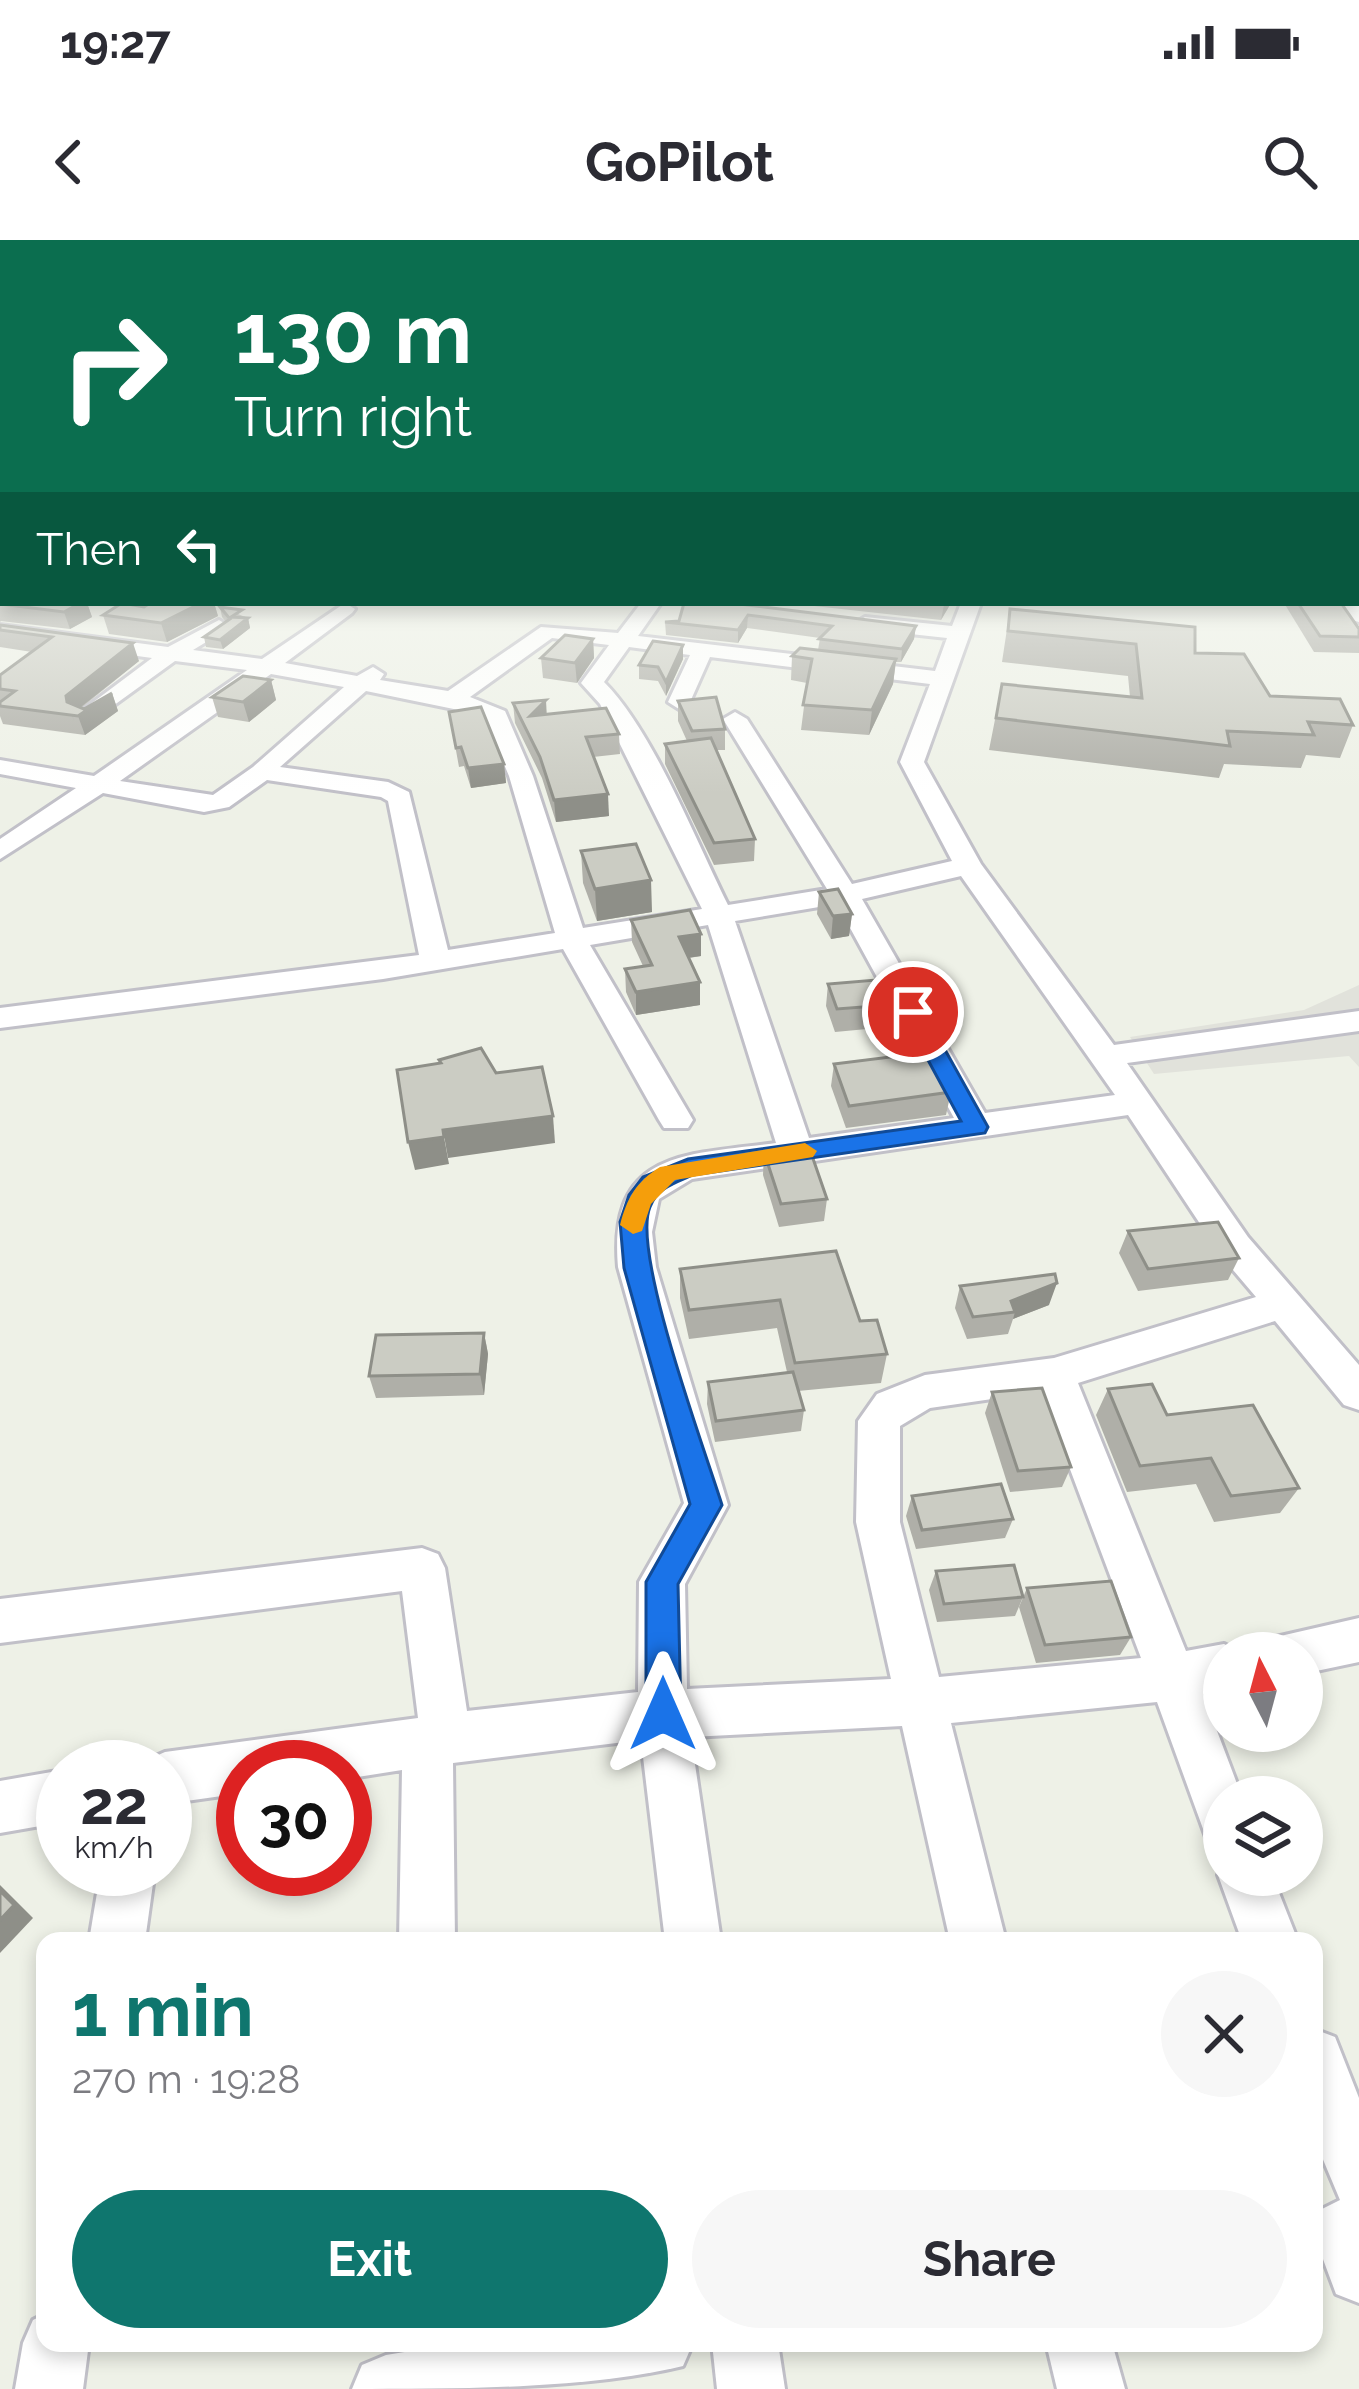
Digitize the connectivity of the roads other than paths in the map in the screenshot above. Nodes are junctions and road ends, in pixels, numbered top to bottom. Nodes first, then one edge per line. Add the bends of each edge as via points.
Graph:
1 (649, 606) edge
2 (346, 609) dead end
3 (4, 620) edge
4 (850, 621) edge
5 (108, 622) edge
6 (219, 626) edge
7 (631, 632) junction
8 (74, 641) junction
9 (956, 644) edge
10 (704, 650) junction
11 (169, 656) junction
12 (386, 661) dead end
13 (263, 665) junction
14 (364, 685) junction
15 (452, 699) junction
16 (679, 702) edge
17 (88, 716) edge
18 (735, 719) dead end
19 (0, 767) edge
20 (262, 772) junction
21 (97, 783) junction
22 (0, 850) edge
23 (968, 866) junction
24 (845, 894) junction
25 (718, 914) junction
26 (571, 937) junction
27 (435, 959) junction
28 (0, 1018) edge
29 (1359, 1021) edge
30 (1105, 1056) junction
31 (1137, 1103) junction
32 (676, 1120) dead end
33 (976, 1127) junction
34 (796, 1152) junction
35 (1283, 1304) junction
36 (1054, 1374) junction
37 (1359, 1393) edge
38 (0, 1621) edge
39 (1359, 1640) edge
40 (1323, 1647) edge
41 (1203, 1671) edge
42 (1171, 1678) junction
43 (918, 1704) junction
44 (663, 1714) junction
45 (437, 1742) junction
46 (372, 1751) edge
47 (1208, 1776) edge
48 (36, 1801) edge
49 (0, 1808) edge
50 (124, 1896) edge
51 (1253, 1896) edge
52 (118, 1932) edge
53 (427, 1932) edge
54 (692, 1932) edge
55 (976, 1932) edge
56 (1267, 1932) edge
57 (1323, 2102) edge
58 (1349, 2228) edge
59 (55, 2352) edge
60 (593, 2352) edge
61 (747, 2352) edge
62 (1081, 2352) edge
63 (415, 2376) edge
64 (49, 2389) edge
65 (751, 2389) edge
66 (1091, 2389) edge

1 - 7 street
2 - 13 street
3 - 8 street
4 - 9 street
5 - 8 street
6 - 11 street
7 - 9 street
7 - 10 street
7 - 15 street via 548,632
7 - 25 street via 592,683 610,701
8 - 11 street
9 - 10 street
9 - 23 street via 912,762
10 - 16 street
11 - 13 street
11 - 17 street
12 - 14 street
13 - 14 street
13 - 21 street
14 - 15 street
14 - 20 street
15 - 26 street via 493,711
18 - 24 street
19 - 21 street
20 - 21 street via 213,804
20 - 27 street via 397,793
21 - 22 street
23 - 24 street
23 - 30 street
24 - 25 street
24 - 33 street
25 - 26 street
25 - 34 street
26 - 27 street
26 - 32 street
27 - 28 street
29 - 30 street
30 - 31 street
31 - 33 street
31 - 35 street
33 - 34 street
34 - 44 street via 669,1173 638,1202 633,1222 637,1268 706,1505 662,1582
35 - 36 street
35 - 37 street
36 - 42 street
36 - 43 street via 925,1392 879,1421 878,1522
38 - 45 street via 422,1568
39 - 40 street
41 - 42 street
42 - 43 street
42 - 47 street
43 - 44 street
43 - 55 street
44 - 45 street
44 - 54 street
45 - 46 street
45 - 53 street
48 - 49 street
50 - 52 street
51 - 56 street
57 - 58 street
59 - 64 street
60 - 63 street
61 - 65 street
62 - 66 street

